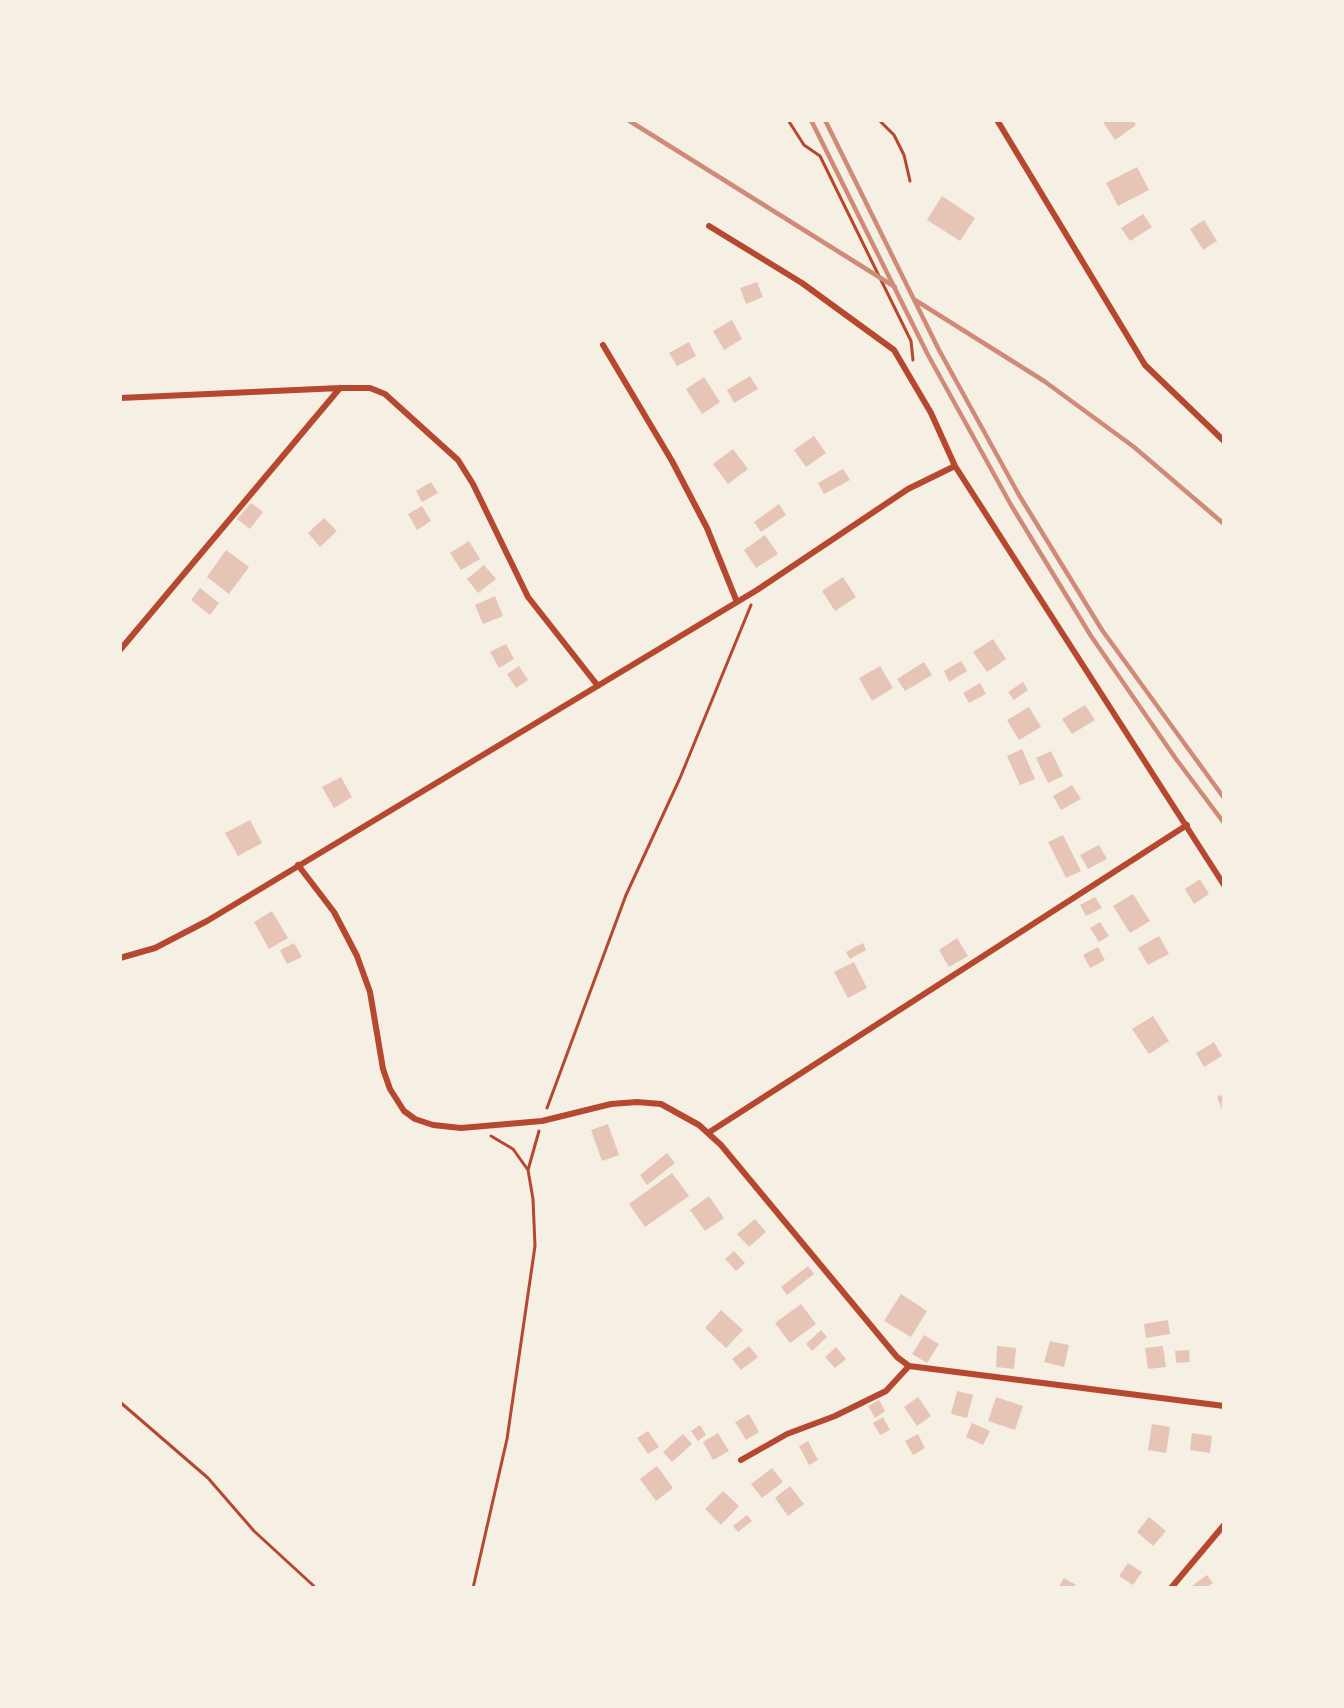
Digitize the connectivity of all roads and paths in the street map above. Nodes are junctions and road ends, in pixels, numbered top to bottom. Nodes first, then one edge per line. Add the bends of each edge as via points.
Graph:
1 (788, 120) edge
2 (879, 120) edge
3 (997, 120) edge
4 (910, 181) dead end
5 (709, 226) dead end
6 (910, 341) dead end
7 (603, 345) dead end
8 (339, 388) junction
9 (120, 398) edge
10 (1224, 441) edge
11 (955, 466) junction
12 (757, 590) junction
13 (737, 602) junction
14 (120, 650) edge
15 (598, 686) junction
16 (1187, 825) junction
17 (298, 865) junction
18 (1224, 885) edge
19 (120, 958) edge
20 (542, 1121) junction
21 (708, 1133) junction
22 (489, 1135) dead end
23 (528, 1170) junction
24 (909, 1366) junction
25 (120, 1402) edge
26 (1224, 1406) edge
27 (741, 1460) dead end
28 (1224, 1525) edge
29 (316, 1588) edge
30 (473, 1588) edge
31 (1171, 1588) edge

1 - 6 path via 804,145 820,156
2 - 4 path via 894,135
3 - 10 street via 1145,365
5 - 11 street via 802,283 894,350
7 - 13 street via 682,480 707,528
8 - 9 street
8 - 14 street
8 - 15 street via 370,388 385,394 458,460 528,597
11 - 12 street via 908,489
11 - 16 street
12 - 13 street
12 - 20 path via 680,778 626,894
13 - 15 street
15 - 17 street
16 - 18 street
16 - 21 street
17 - 19 street via 155,948
17 - 20 street via 334,912 357,956 370,992 383,1069 404,1111 433,1125 461,1128
20 - 21 street via 611,1104 637,1102 661,1104
20 - 23 path
21 - 24 street via 897,1357
22 - 23 path via 513,1149
23 - 30 path via 535,1246 507,1438
24 - 26 street
24 - 27 street via 886,1390 835,1416 787,1434
25 - 29 path via 208,1478 254,1531
28 - 31 street

